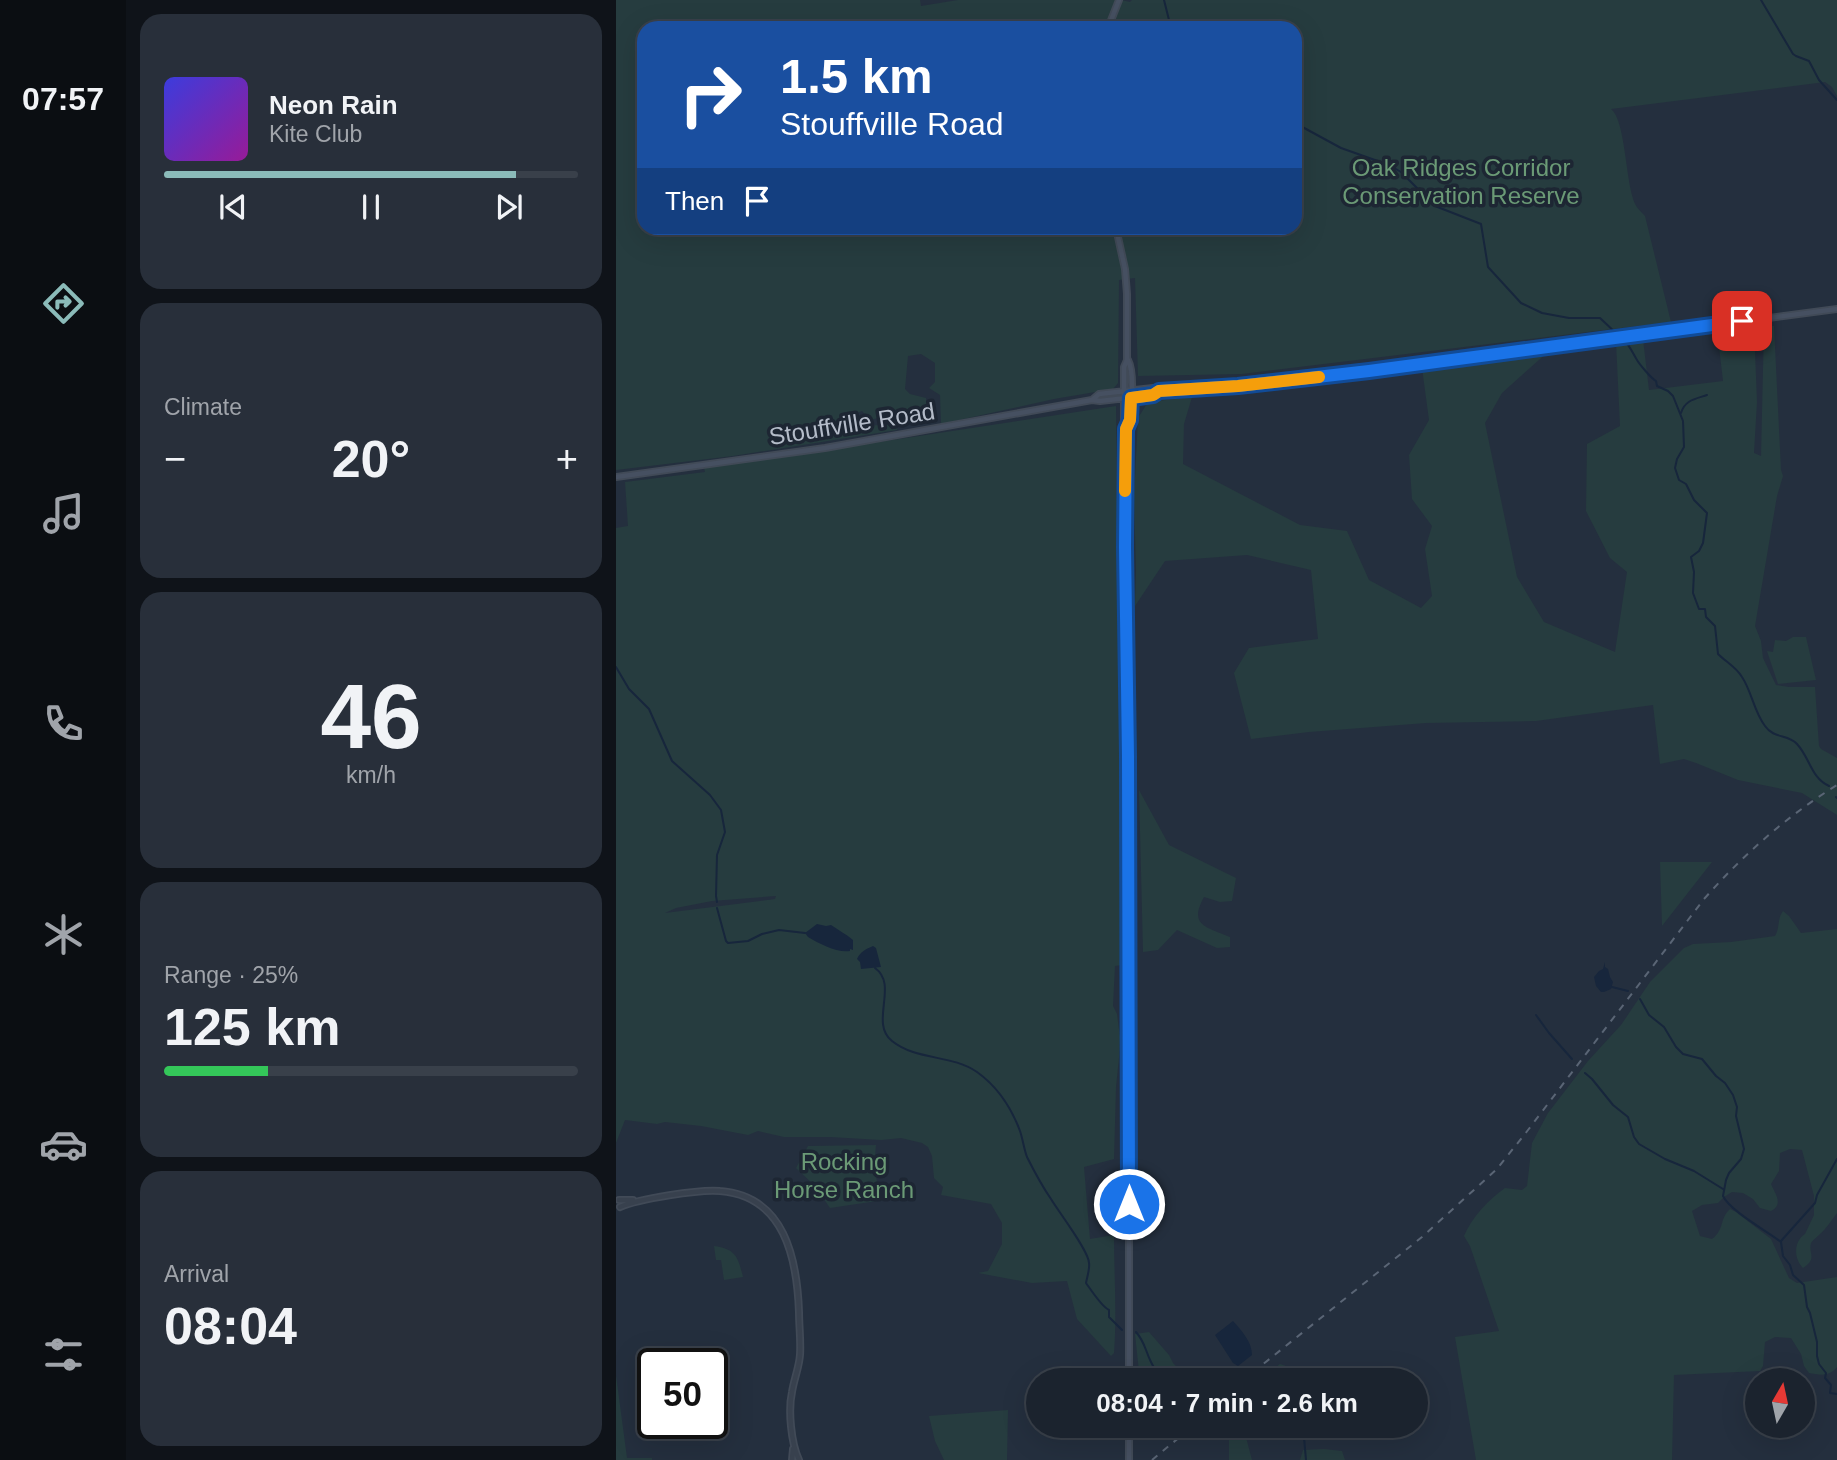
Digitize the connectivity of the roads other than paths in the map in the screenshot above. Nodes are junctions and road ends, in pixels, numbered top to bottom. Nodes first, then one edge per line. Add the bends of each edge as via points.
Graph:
1 (1119, 0) edge
2 (1111, 21) edge
3 (1118, 235) edge
4 (1837, 309) edge
5 (1127, 360) junction
6 (1131, 391) junction
7 (1159, 391) junction
8 (1124, 392) junction
9 (1131, 398) junction
10 (1124, 399) junction
11 (1092, 400) junction
12 (1126, 429) junction
13 (616, 477) edge
14 (618, 1199) edge
15 (641, 1201) junction
16 (618, 1209) edge
17 (1129, 1368) edge
18 (1129, 1438) edge
19 (794, 1445) junction
20 (792, 1460) edge
21 (799, 1460) edge
22 (1129, 1460) edge

1 - 2 main road
3 - 5 main road via 1127,293
4 - 7 main road, Stouffville Road via 1369,371
5 - 6 main road
5 - 8 main road
6 - 7 main road, Stouffville Road
6 - 8 main road, Stouffville Road
6 - 9 main road
7 - 9 main road, Stouffville Road
8 - 10 main road
8 - 11 main road, Stouffville Road via 1099,394
9 - 10 main road, Stouffville Road
9 - 12 main road
10 - 11 main road, Stouffville Road
10 - 12 main road
11 - 13 main road, Stouffville Road via 825,448
12 - 17 main road
14 - 15 street
14 - 16 street
15 - 16 street
15 - 19 street via 727,1192 756,1203 781,1227 791,1251 799,1299 800,1357 790,1410
18 - 22 main road
19 - 20 street
19 - 21 street

